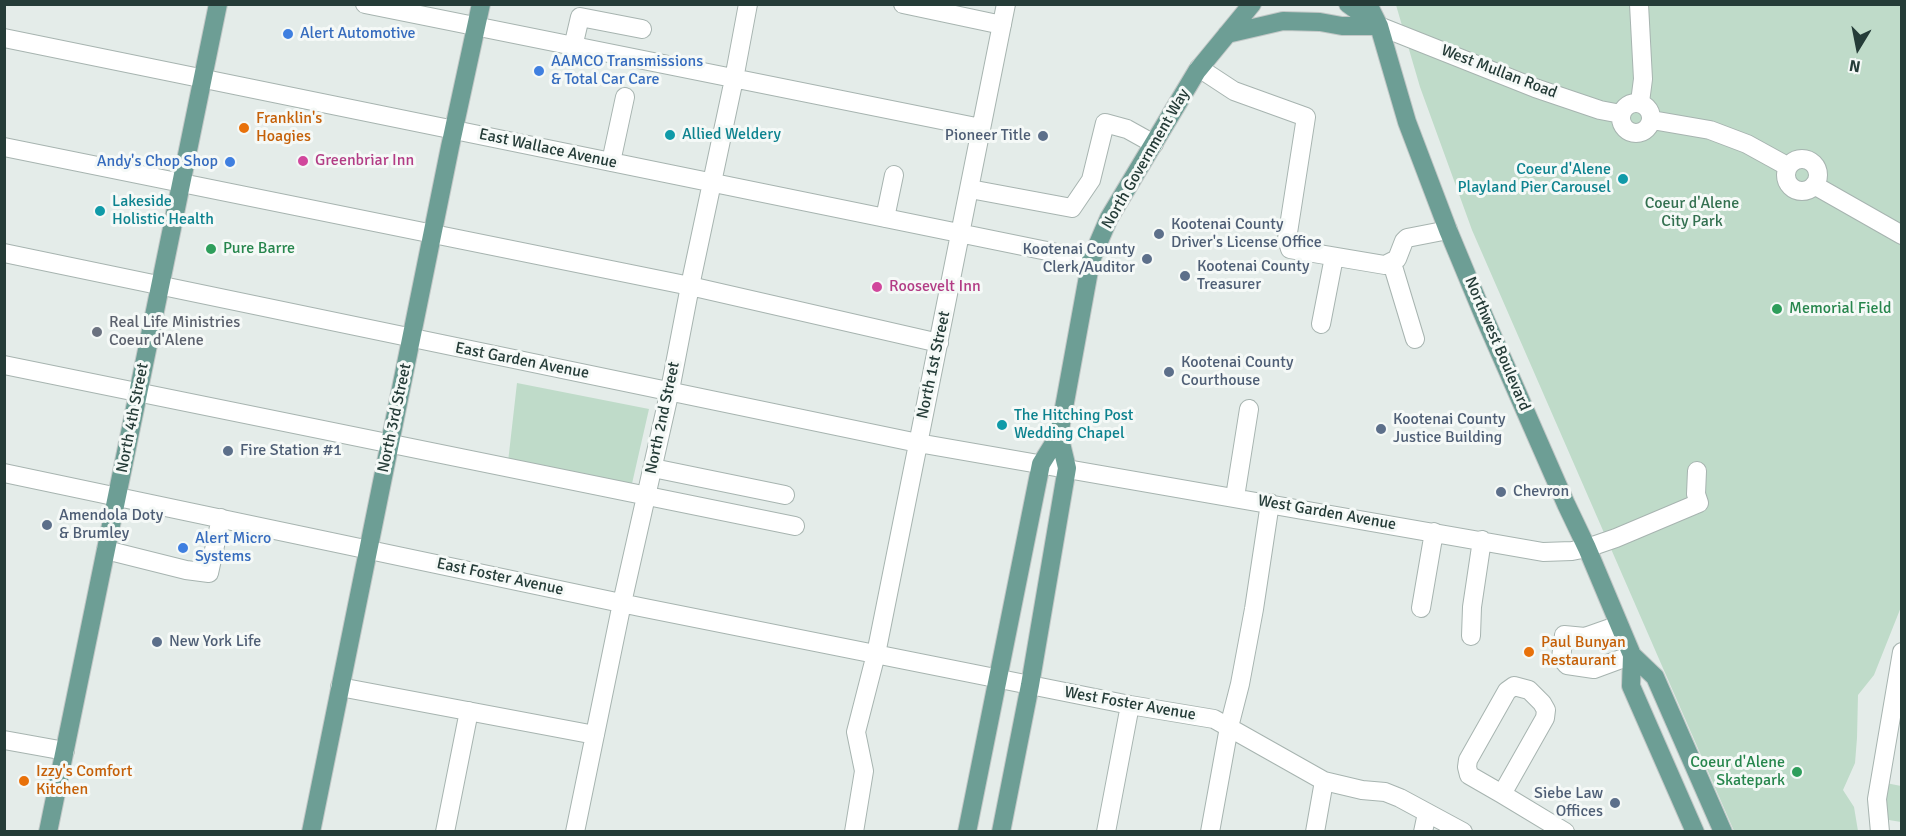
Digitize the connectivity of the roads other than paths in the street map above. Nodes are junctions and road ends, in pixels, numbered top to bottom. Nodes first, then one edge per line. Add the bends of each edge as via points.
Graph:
1 (218, 4) edge
2 (365, 4) edge
3 (482, 4) edge
4 (748, 4) edge
5 (903, 4) edge
6 (1006, 4) edge
7 (1348, 4) edge
8 (1368, 4) edge
9 (1380, 4) edge
10 (1639, 4) edge
11 (1252, 5) edge
12 (1002, 25) junction
13 (477, 27) junction
14 (1379, 27) junction
15 (642, 29) dead end
16 (1227, 34) junction
17 (4, 38) edge
18 (573, 47) junction
19 (1199, 68) junction
20 (203, 78) junction
21 (734, 79) junction
22 (625, 97) dead end
23 (1640, 102) junction
24 (1621, 114) junction
25 (1652, 120) junction
26 (981, 128) junction
27 (454, 130) junction
28 (1154, 144) junction
29 (4, 147) edge
30 (611, 162) junction
31 (894, 174) dead end
32 (180, 183) junction
33 (713, 183) junction
34 (970, 189) junction
35 (885, 218) junction
36 (1448, 230) junction
37 (961, 233) junction
38 (432, 234) junction
39 (1902, 235) edge
40 (4, 254) edge
41 (1334, 256) junction
42 (1091, 260) junction
43 (1392, 262) junction
44 (160, 285) junction
45 (690, 286) junction
46 (1321, 324) dead end
47 (412, 339) junction
48 (1414, 339) dead end
49 (939, 343) junction
50 (4, 365) edge
51 (670, 390) junction
52 (138, 393) junction
53 (1249, 409) dead end
54 (1059, 435) junction
55 (918, 443) junction
56 (390, 445) junction
57 (1041, 464) junction
58 (653, 468) junction
59 (1067, 468) junction
60 (1698, 471) dead end
61 (4, 473) edge
62 (785, 495) dead end
63 (117, 496) junction
64 (646, 496) junction
65 (1234, 497) junction
66 (1270, 503) junction
67 (221, 518) junction
68 (795, 526) dead end
69 (1434, 532) junction
70 (1482, 540) junction
71 (1587, 548) junction
72 (368, 549) junction
73 (106, 550) junction
74 (622, 603) junction
75 (1420, 608) dead end
76 (1619, 625) junction
77 (1471, 636) dead end
78 (1902, 652) edge
79 (876, 654) junction
80 (1632, 655) junction
81 (997, 678) junction
82 (1030, 685) junction
83 (340, 687) junction
84 (1130, 705) junction
85 (469, 711) junction
86 (1229, 727) junction
87 (596, 735) junction
88 (4, 740) edge
89 (65, 751) junction
90 (1324, 781) junction
91 (1502, 795) junction
92 (1427, 813) junction
93 (48, 831) edge
94 (310, 831) edge
95 (445, 831) edge
96 (575, 831) edge
97 (854, 831) edge
98 (967, 831) edge
99 (1001, 831) edge
100 (1106, 831) edge
101 (1210, 831) edge
102 (1315, 831) edge
103 (1423, 831) edge
104 (1464, 831) edge
105 (1565, 831) edge
106 (1693, 831) edge
107 (1723, 831) edge
108 (1880, 831) edge

1 - 20 main road, North 4th Street
2 - 13 street
3 - 13 main road, North 3rd Street
4 - 21 street, North 2nd Street
5 - 12 street
6 - 12 street, North 1st Street
7 - 14 main road
8 - 14 main road, Northwest Boulevard
9 - 14 main road, Northwest Boulevard
10 - 23 street via 1643,79
11 - 16 main road, North Government Way
12 - 26 street, North 1st Street
13 - 18 street
13 - 27 main road, North 3rd Street
14 - 16 main road via 1283,21
14 - 24 street, West Mullan Road via 1535,88
14 - 36 main road, Northwest Boulevard via 1407,122
15 - 18 street via 580,17
16 - 19 main road, North Government Way
17 - 20 street, East Wallace Avenue
18 - 21 street
19 - 28 main road, North Government Way
19 - 41 street via 1234,91 1306,117 1287,243 1290,249
20 - 27 street, East Wallace Avenue
20 - 32 main road, North 4th Street
21 - 26 street
21 - 33 street, North 2nd Street
22 - 30 street
23 - 24 street via 1630,103
23 - 25 street via 1650,111
24 - 25 street via 1625,128 1634,133 1643,132
25 - 39 street via 1710,130 1747,144 1787,166 1785,177 1795,190 1805,191 1814,185
26 - 34 street, North 1st Street
27 - 30 street, East Wallace Avenue
27 - 38 main road, North 3rd Street
28 - 34 street via 1127,129 1105,123 1091,180 1072,208
28 - 42 main road, North Government Way via 1109,218
29 - 32 street
30 - 33 street, East Wallace Avenue
31 - 35 street
32 - 38 street
32 - 44 main road, North 4th Street
33 - 35 street, East Wallace Avenue
33 - 45 street, North 2nd Street
34 - 37 street, North 1st Street
35 - 37 street, East Wallace Avenue
36 - 43 street via 1407,238
36 - 71 main road, Northwest Boulevard
37 - 42 street, East Wallace Avenue
37 - 49 street, North 1st Street
38 - 45 street
38 - 47 main road, North 3rd Street
40 - 44 street, East Garden Avenue
41 - 43 street via 1385,265
41 - 46 street
42 - 54 main road, North Government Way
43 - 48 street
44 - 47 street, East Garden Avenue
44 - 52 main road, North 4th Street
45 - 49 street
45 - 51 street, North 2nd Street
47 - 51 street, East Garden Avenue
47 - 56 main road, North 3rd Street
49 - 55 street, North 1st Street
50 - 52 street
51 - 55 street, East Garden Avenue
51 - 58 street, North 2nd Street
52 - 56 street
52 - 63 main road, North 4th Street
53 - 65 street
54 - 57 main road, North Government Way
54 - 59 main road, North Government Way
55 - 57 street, East Garden Avenue
55 - 79 street, North 1st Street
56 - 64 street
56 - 72 main road, North 3rd Street
57 - 59 street, West Garden Avenue
57 - 81 main road, North Government Way
58 - 62 street
58 - 64 street, North 2nd Street
59 - 65 street, West Garden Avenue
59 - 82 main road, North Government Way
60 - 71 street, West Garden Avenue via 1699,503
61 - 63 street, East Foster Avenue
63 - 67 street, East Foster Avenue
63 - 73 main road, North 4th Street
64 - 68 street
64 - 74 street, North 2nd Street
65 - 66 street, West Garden Avenue
66 - 69 street, West Garden Avenue
66 - 86 street via 1254,609
67 - 72 street, East Foster Avenue
67 - 73 street via 209,573
69 - 70 street, West Garden Avenue
69 - 75 street
70 - 71 street, West Garden Avenue via 1543,552
70 - 77 street
71 - 76 main road, Northwest Boulevard
72 - 74 street, East Foster Avenue
72 - 83 main road, North 3rd Street
73 - 89 main road, North 4th Street
74 - 79 street, East Foster Avenue
74 - 87 street, North 2nd Street
76 - 80 main road, Northwest Boulevard
76 - 80 street via 1585,637 1564,634 1561,658 1567,665 1594,669
78 - 108 street via 1877,799
79 - 81 street, East Foster Avenue
79 - 97 street, North 1st Street via 856,732 864,771
80 - 106 main road, Northwest Boulevard via 1631,686
80 - 107 main road, Northwest Boulevard via 1655,676
81 - 82 street
81 - 98 main road, North Government Way
82 - 84 street, West Foster Avenue
82 - 99 main road, North Government Way
83 - 85 street
83 - 94 main road, North 3rd Street
84 - 86 street, West Foster Avenue via 1214,719
84 - 100 street
85 - 87 street
85 - 95 street
86 - 90 street, West Foster Avenue
86 - 101 street
87 - 96 street, North 2nd Street
88 - 89 street
89 - 93 main road, North 4th Street
90 - 92 street, West Foster Avenue via 1385,792
90 - 102 street
91 - 91 street via 1469,775 1467,767 1507,691 1514,686 1529,690 1546,710
91 - 105 street
92 - 103 street
92 - 104 street, West Foster Avenue

